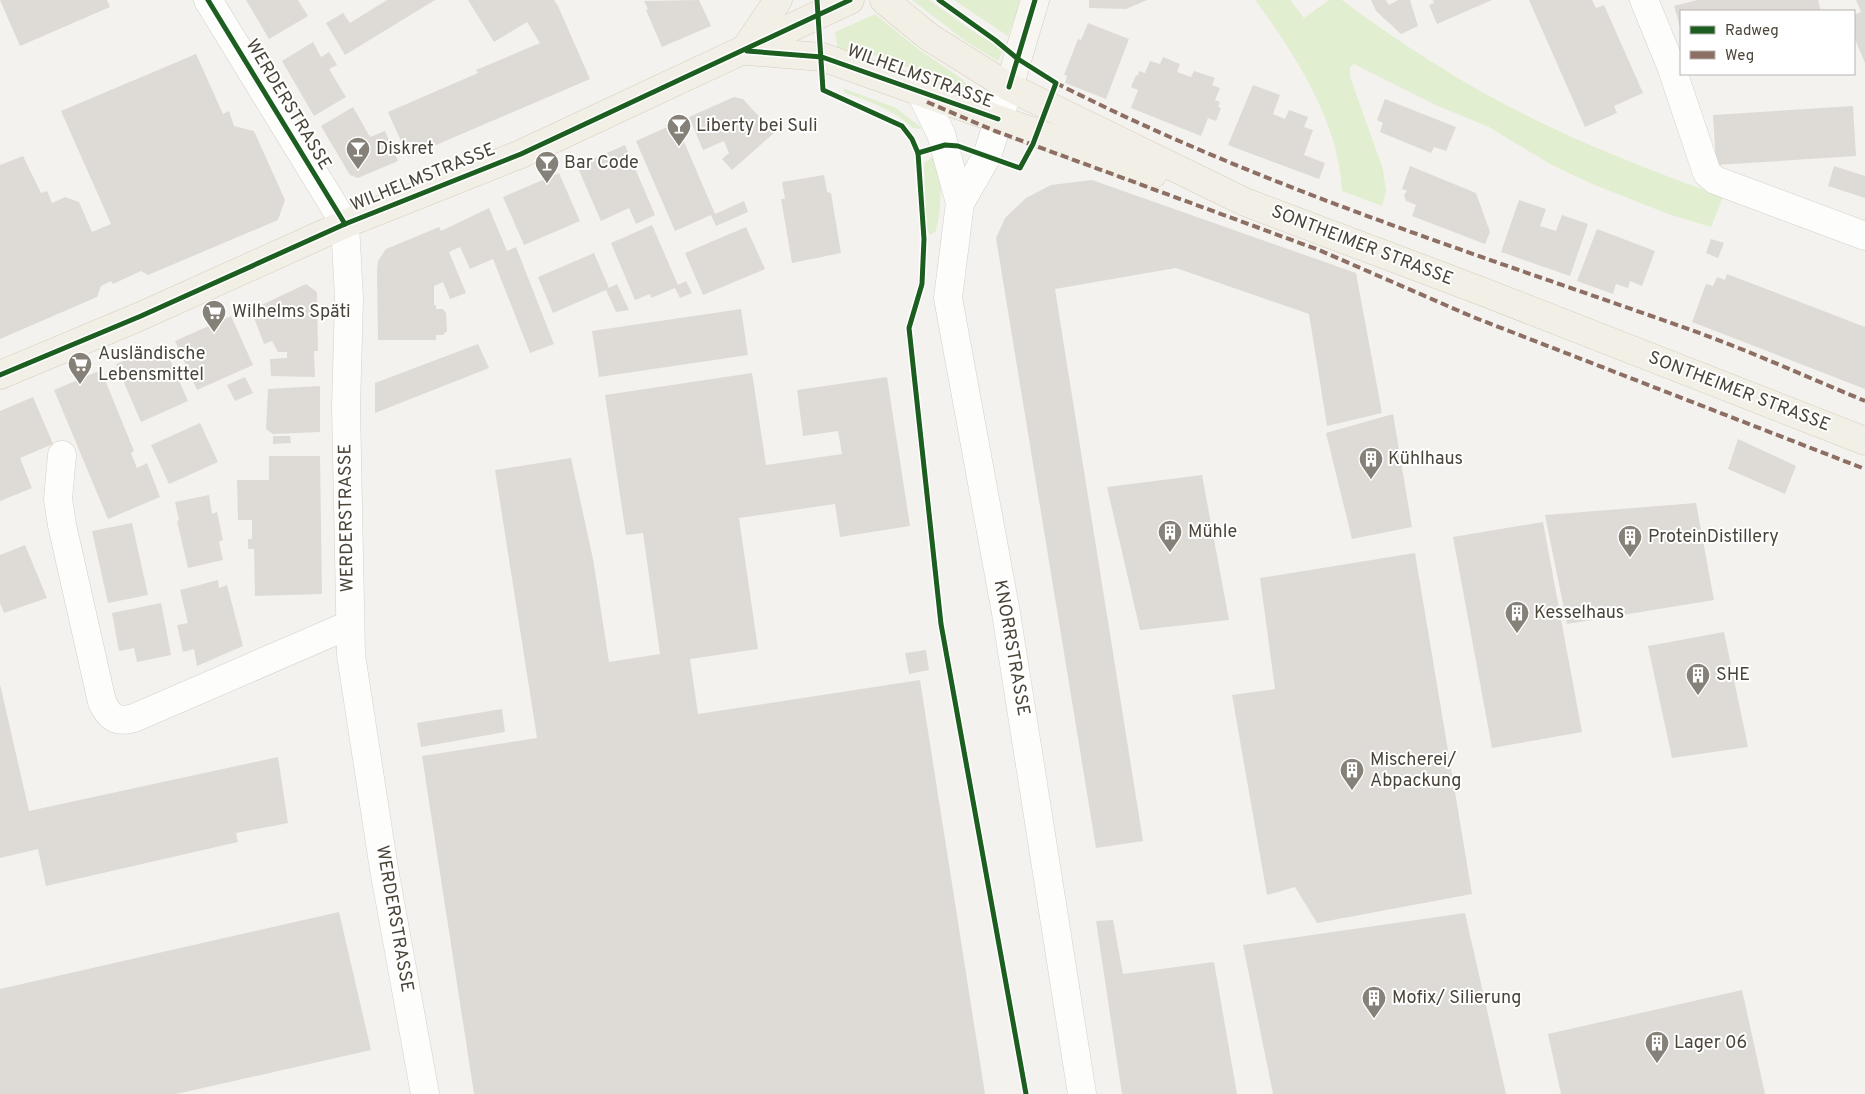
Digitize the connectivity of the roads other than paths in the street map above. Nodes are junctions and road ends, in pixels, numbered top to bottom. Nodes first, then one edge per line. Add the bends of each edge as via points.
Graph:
1 (208, 0) edge
2 (778, 0) edge
3 (850, 0) edge
4 (884, 0) edge
5 (1035, 0) edge
6 (1644, 0) edge
7 (744, 51) junction
8 (1008, 87) junction
9 (919, 90) junction
10 (998, 119) junction
11 (1245, 202) junction
12 (960, 203) junction
13 (345, 224) junction
14 (1865, 236) edge
15 (0, 375) edge
16 (1865, 441) edge
17 (62, 455) dead end
18 (349, 625) junction
19 (425, 1094) edge
20 (1082, 1094) edge

1 - 13 street, WERDERSTRASSE
2 - 7 main road
3 - 7 main road, WILHELMSTRASSE
4 - 8 main road, SONTHEIMER STRASSE via 929,37
5 - 8 main road
6 - 14 street via 1671,66 1706,173 1715,180
7 - 9 main road, WILHELMSTRASSE via 822,57
7 - 13 main road, WILHELMSTRASSE via 521,154
8 - 10 street, KNORRSTRASSE
8 - 11 main road, SONTHEIMER STRASSE
9 - 10 main road, WILHELMSTRASSE
9 - 12 street, KNORRSTRASSE via 941,134
10 - 11 main road, WILHELMSTRASSE via 1200,190
10 - 12 street, KNORRSTRASSE via 987,156
11 - 16 main road, SONTHEIMER STRASSE
12 - 20 street, KNORRSTRASSE via 948,298 1007,622
13 - 15 main road, WILHELMSTRASSE
13 - 18 street, WERDERSTRASSE via 349,298 346,407
17 - 18 street via 58,499 62,525 102,702 114,719 134,718
18 - 19 street, WERDERSTRASSE via 373,802

